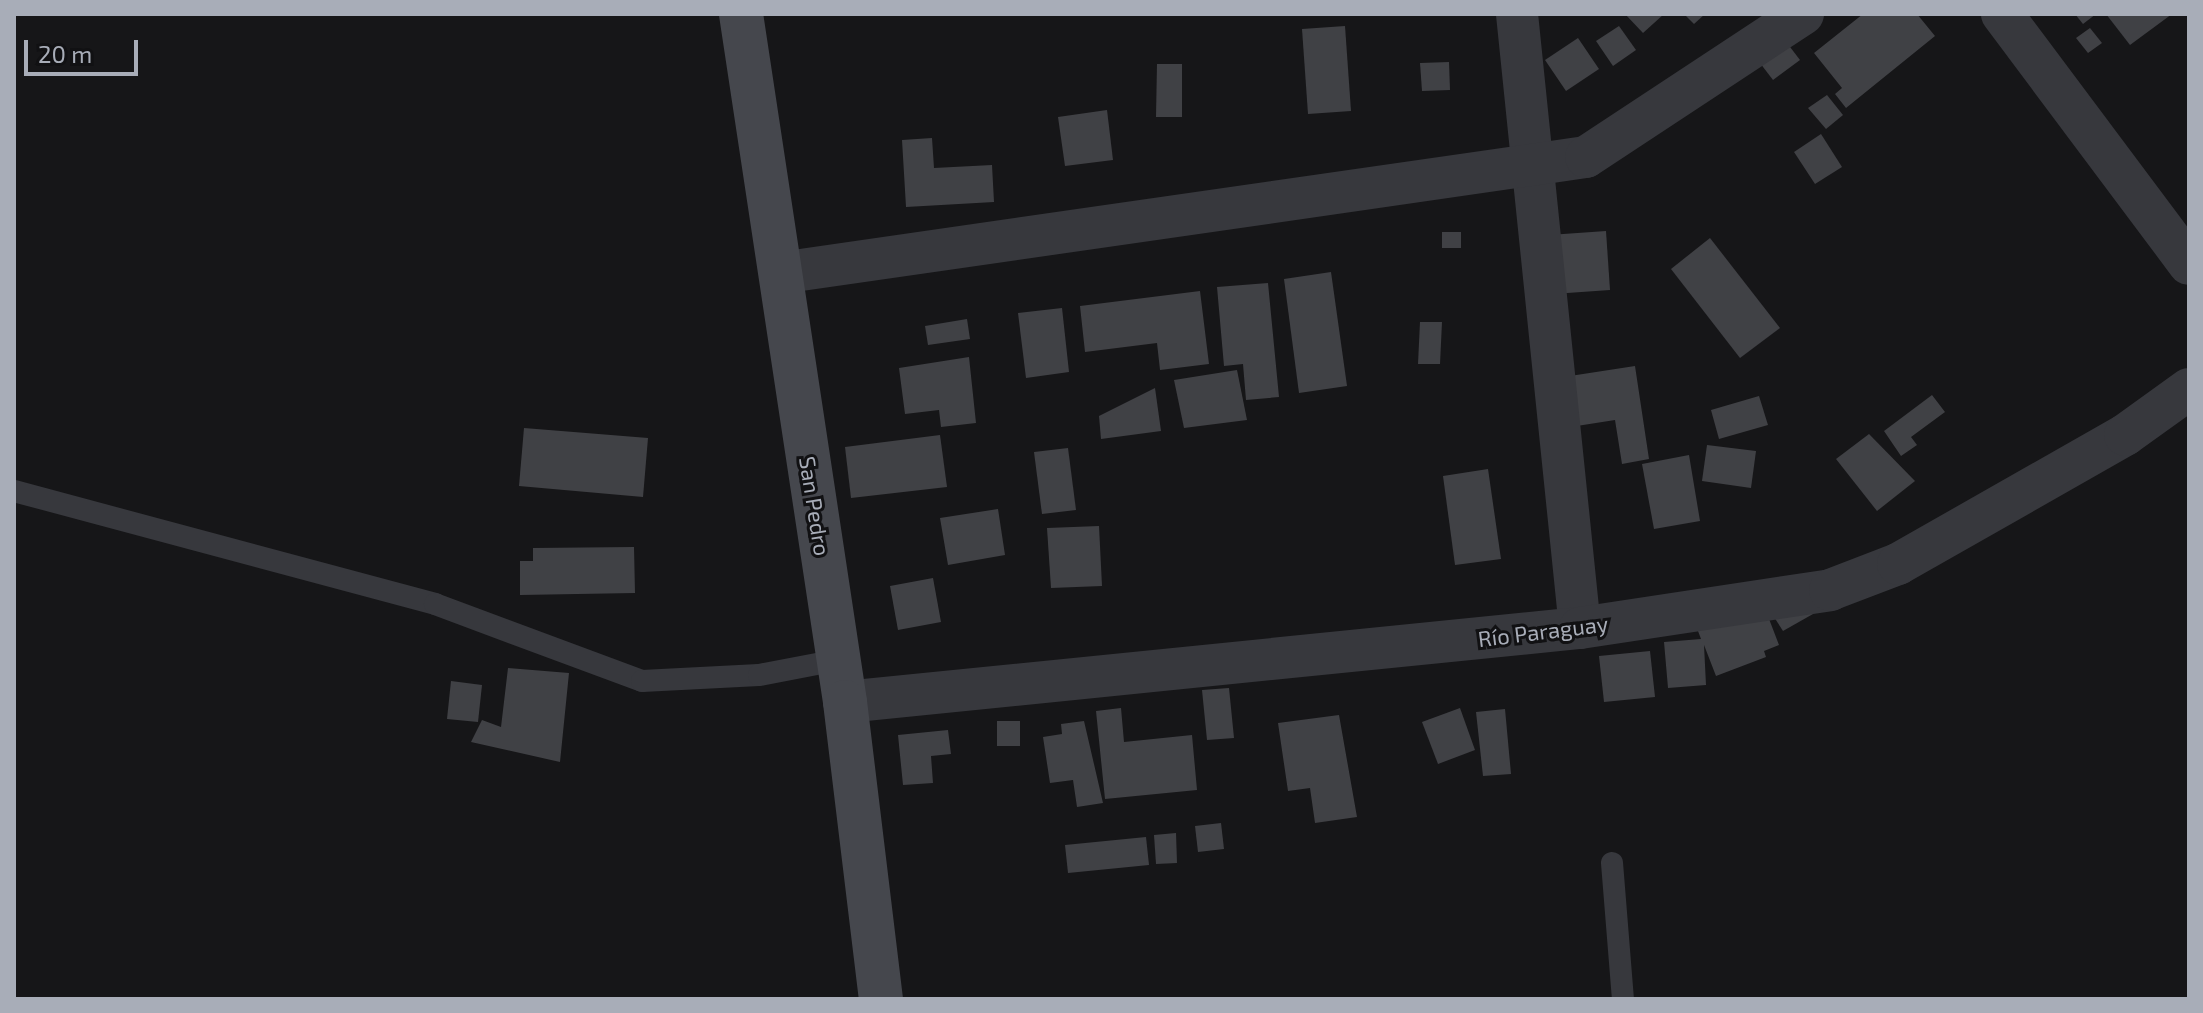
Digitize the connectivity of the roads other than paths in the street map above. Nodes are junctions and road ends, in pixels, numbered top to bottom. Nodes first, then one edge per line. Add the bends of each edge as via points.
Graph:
1 (741, 14) edge
2 (1517, 14) edge
3 (1803, 14) edge
4 (2002, 14) edge
5 (1534, 164) junction
6 (2189, 264) edge
7 (780, 273) junction
8 (2189, 389) edge
9 (14, 491) edge
10 (1580, 628) junction
11 (838, 660) junction
12 (845, 702) junction
13 (1612, 863) dead end
14 (881, 999) edge
15 (1623, 999) edge

1 - 7 main road, San Pedro
2 - 5 street
3 - 5 street via 1606,150
4 - 6 street
5 - 7 street
5 - 10 street
7 - 11 main road, San Pedro
8 - 10 street, Río Paraguay via 2125,435 1898,564 1830,590
9 - 11 lane via 435,604 642,681 759,675
10 - 12 street, Río Paraguay
11 - 12 main road, San Pedro
12 - 14 main road, San Pedro
13 - 15 lane

